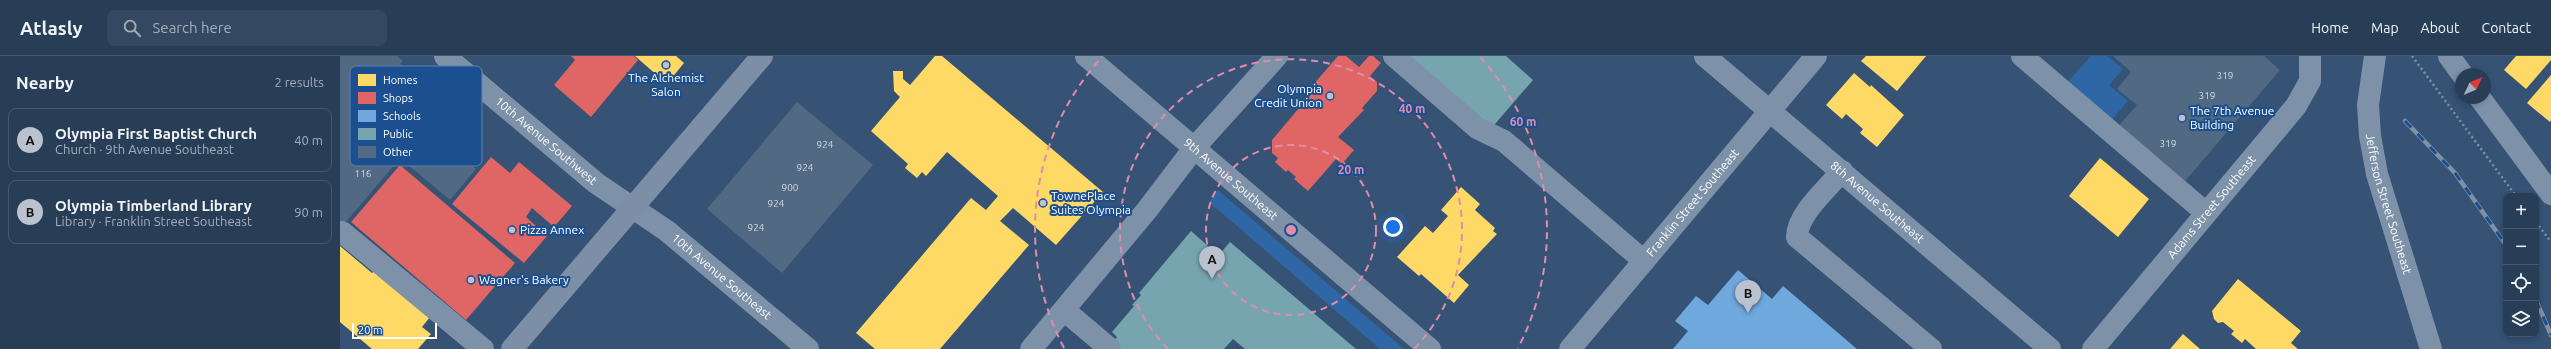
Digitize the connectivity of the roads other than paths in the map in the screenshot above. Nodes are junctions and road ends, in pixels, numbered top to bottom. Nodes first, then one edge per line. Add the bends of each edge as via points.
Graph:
1 (445, 56) edge
2 (762, 56) edge
3 (1086, 56) edge
4 (1277, 56) edge
5 (1394, 56) edge
6 (1705, 56) edge
7 (1816, 56) edge
8 (2022, 56) edge
9 (2310, 56) edge
10 (2375, 56) edge
11 (2449, 56) edge
12 (457, 66) edge
13 (2458, 68) edge
14 (482, 87) edge
15 (2484, 104) edge
16 (1770, 111) junction
17 (1195, 147) junction
18 (1842, 171) junction
19 (2551, 194) edge
20 (632, 207) junction
21 (2206, 213) junction
22 (342, 232) dead end
23 (1644, 261) junction
24 (1064, 310) junction
25 (484, 349) edge
26 (512, 349) edge
27 (808, 349) edge
28 (1031, 349) edge
29 (1110, 349) edge
30 (1430, 349) edge
31 (1570, 349) edge
32 (1931, 349) edge
33 (2050, 349) edge
34 (2093, 349) edge
35 (2431, 349) edge

1 - 12 street, 10th Avenue Southwest
2 - 20 main road
3 - 17 street, 9th Avenue Southeast
4 - 17 street
5 - 23 street via 1477,128 1504,140
6 - 16 street, 8th Avenue Southeast
7 - 16 street, Franklin Street Southeast
8 - 21 street
9 - 21 street, Adams Street Southeast via 2310,81 2304,94
10 - 35 street, Jefferson Street Southeast via 2368,105 2370,136 2377,174
11 - 13 street
14 - 20 street, 10th Avenue Southwest via 596,183
15 - 19 street
16 - 18 street, 8th Avenue Southeast
16 - 23 street, Franklin Street Southeast
17 - 24 street via 1147,210
17 - 30 street, 9th Avenue Southeast
18 - 32 street via 1802,217 1797,227 1797,237
18 - 33 street, 8th Avenue Southeast
20 - 26 main road
20 - 27 street, 10th Avenue Southeast via 667,231
21 - 34 street, Adams Street Southeast
22 - 25 street
23 - 31 street, Franklin Street Southeast
24 - 28 street
24 - 29 street

